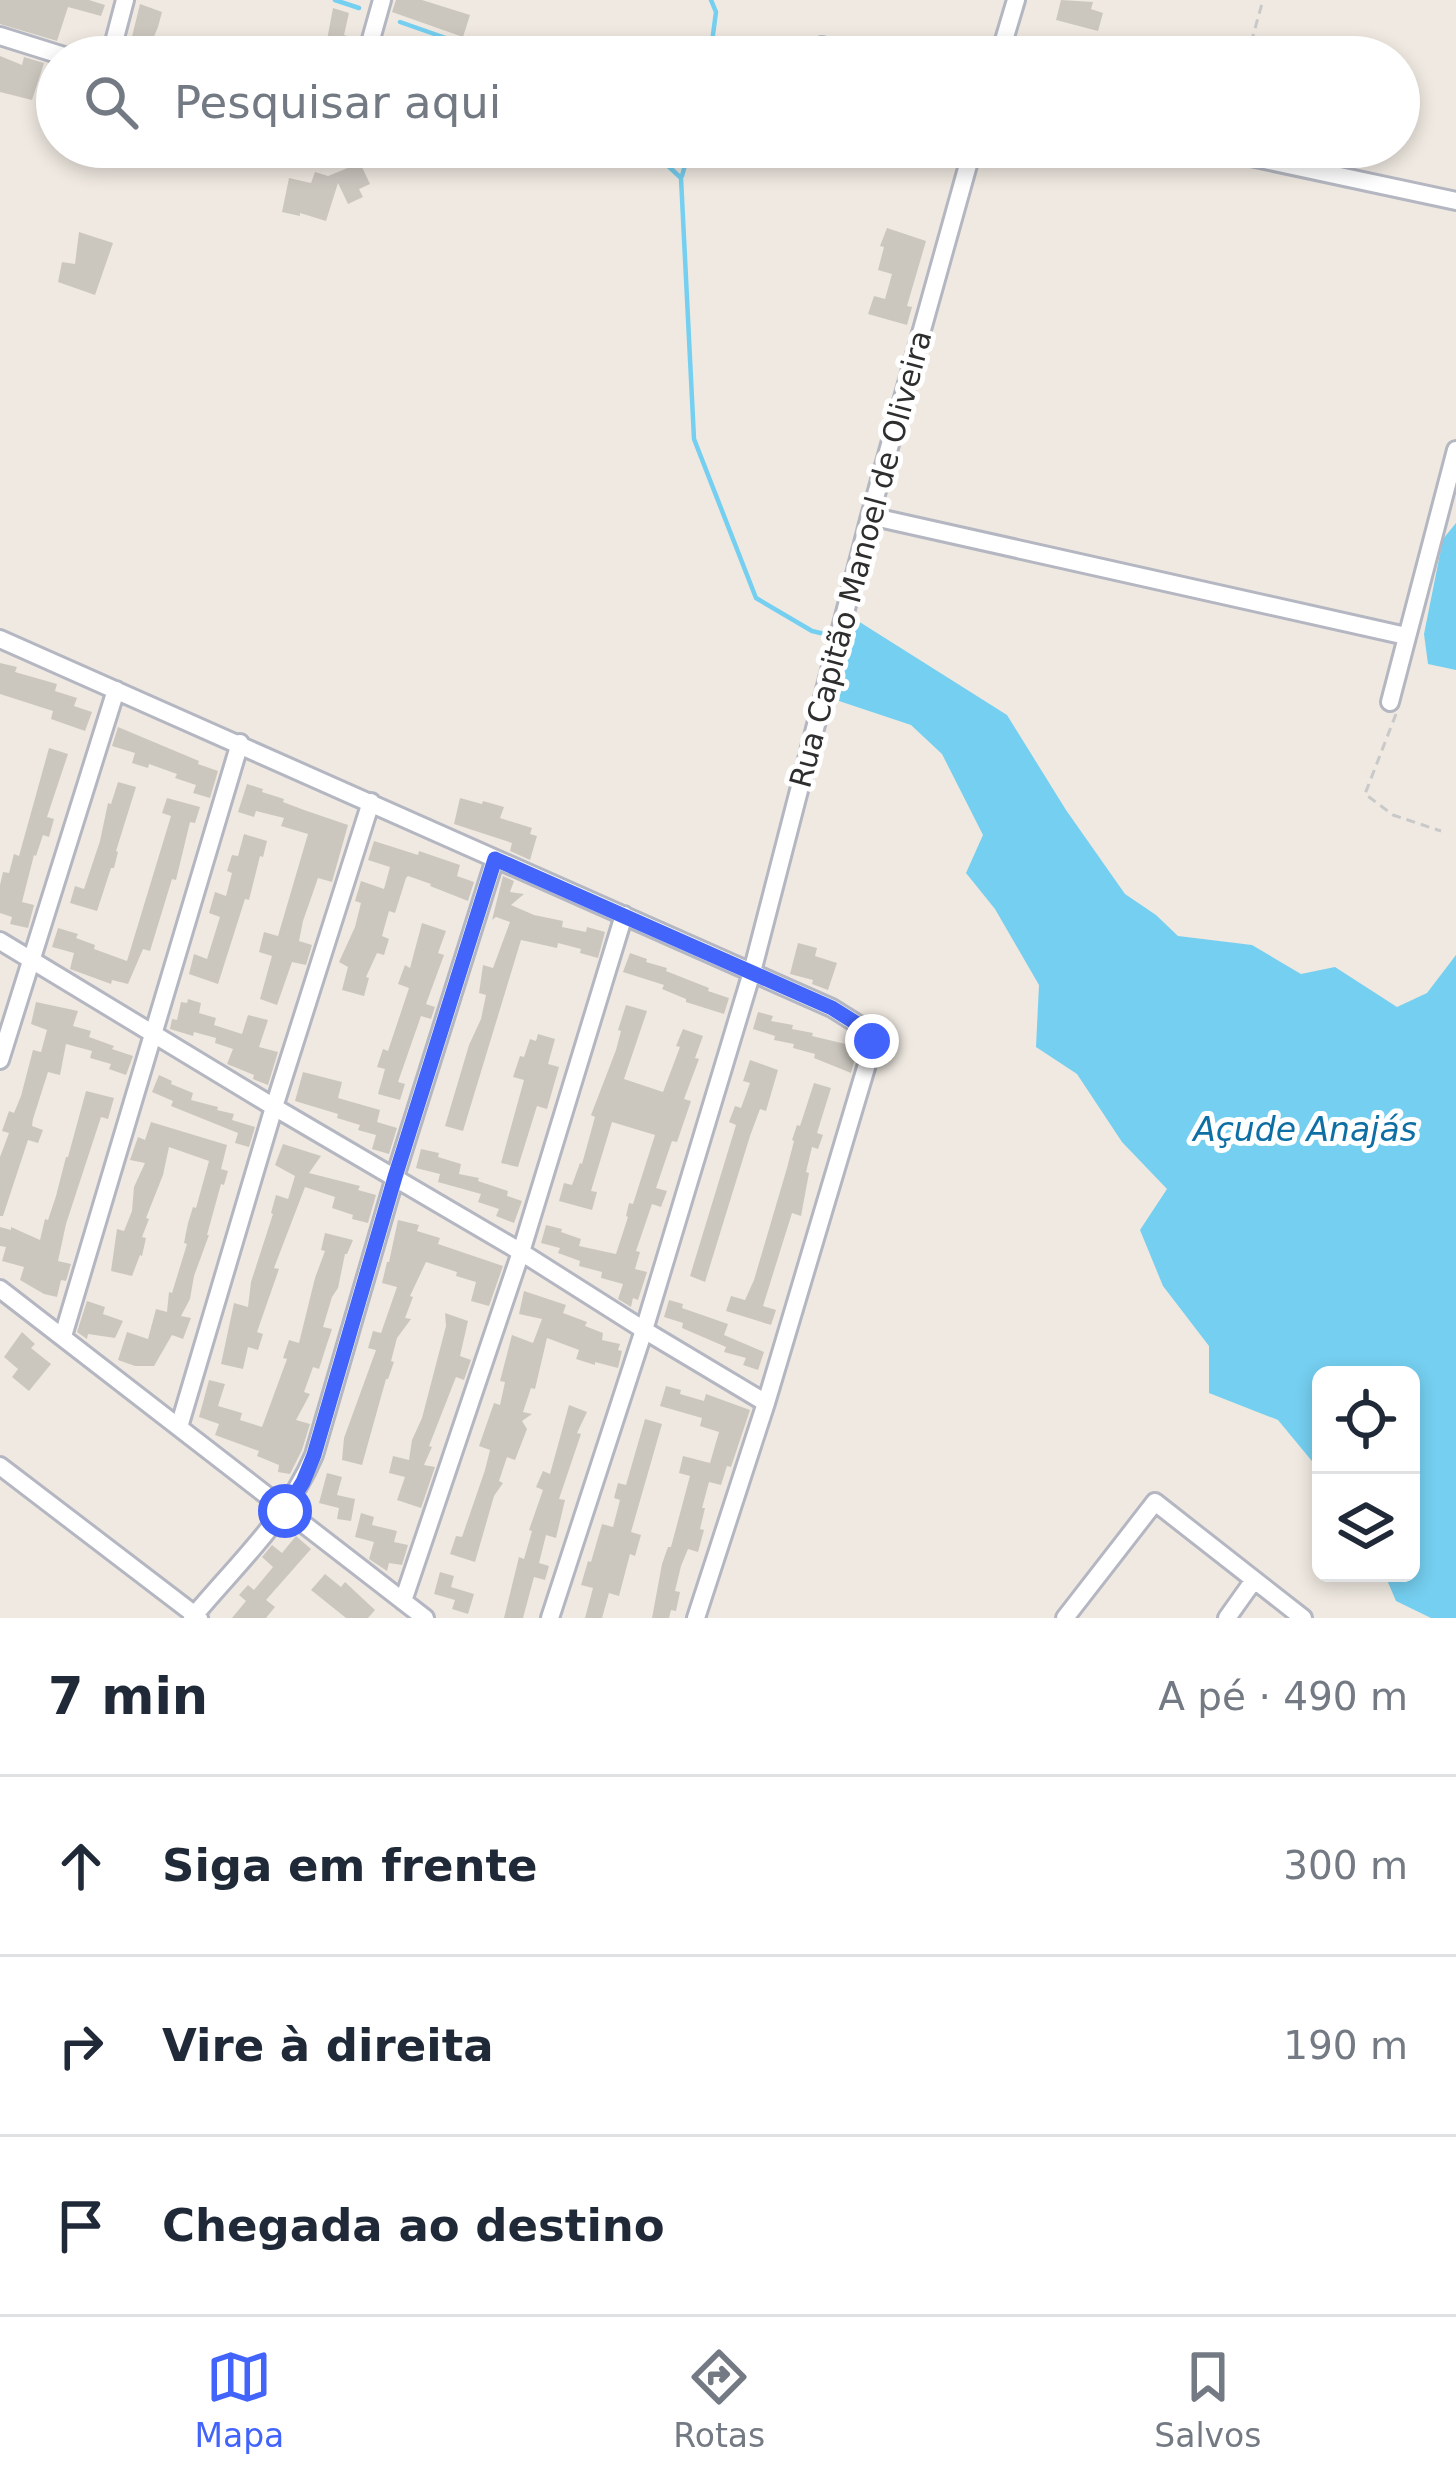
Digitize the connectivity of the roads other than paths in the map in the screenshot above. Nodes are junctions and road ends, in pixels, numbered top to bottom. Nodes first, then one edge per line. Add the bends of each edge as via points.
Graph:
1 (125, 0) edge
2 (382, 0) edge
3 (1016, 0) edge
4 (0, 36) edge
5 (116, 36) edge
6 (372, 36) edge
7 (1005, 36) edge
8 (36, 47) edge
9 (967, 168) edge
10 (1300, 168) edge
11 (1456, 202) edge
12 (1456, 450) edge
13 (1456, 512) edge
14 (870, 516) junction
15 (1436, 523) junction
16 (1406, 636) junction
17 (0, 639) edge
18 (116, 690) junction
19 (1390, 702) road end
20 (240, 743) junction
21 (371, 802) junction
22 (495, 859) junction
23 (624, 915) junction
24 (0, 941) edge
25 (32, 961) junction
26 (752, 972) junction
27 (154, 1035) junction
28 (0, 1060) edge
29 (274, 1108) junction
30 (395, 1177) junction
31 (521, 1252) junction
32 (0, 1289) edge
33 (644, 1330) junction
34 (62, 1336) junction
35 (766, 1403) junction
36 (179, 1427) junction
37 (0, 1466) edge
38 (285, 1511) junction
39 (1255, 1580) junction
40 (403, 1601) junction
41 (195, 1617) edge
42 (424, 1618) edge
43 (550, 1618) edge
44 (696, 1618) edge
45 (1065, 1618) edge
46 (1227, 1618) edge
47 (1303, 1618) edge

1 - 5 street
2 - 6 street
3 - 7 street
4 - 8 street
9 - 14 street, Rua Capitão Manoel de Oliveira
10 - 11 street
12 - 15 street
13 - 15 street
14 - 16 street
14 - 26 street, Rua Capitão Manoel de Oliveira
15 - 16 street
16 - 19 street
17 - 18 street
18 - 20 street
18 - 25 street
20 - 21 street
20 - 27 street
21 - 22 street
21 - 29 street
22 - 23 street
22 - 30 street
23 - 26 street
23 - 31 street
24 - 25 street
25 - 27 street
25 - 28 street
26 - 33 street, Rua Capitão Manoel de Oliveira
26 - 35 street via 852,1018 872,1041
27 - 29 street
27 - 34 street
29 - 30 street
29 - 36 street
30 - 31 street
30 - 38 street via 314,1455
31 - 33 street
31 - 40 street
32 - 34 street
33 - 35 street
33 - 43 street, Rua Capitão Manoel de Oliveira
34 - 36 street
35 - 44 street
36 - 38 street
37 - 41 street
38 - 40 street
38 - 41 street
39 - 45 street via 1155,1502
39 - 46 street
39 - 47 street
40 - 42 street

